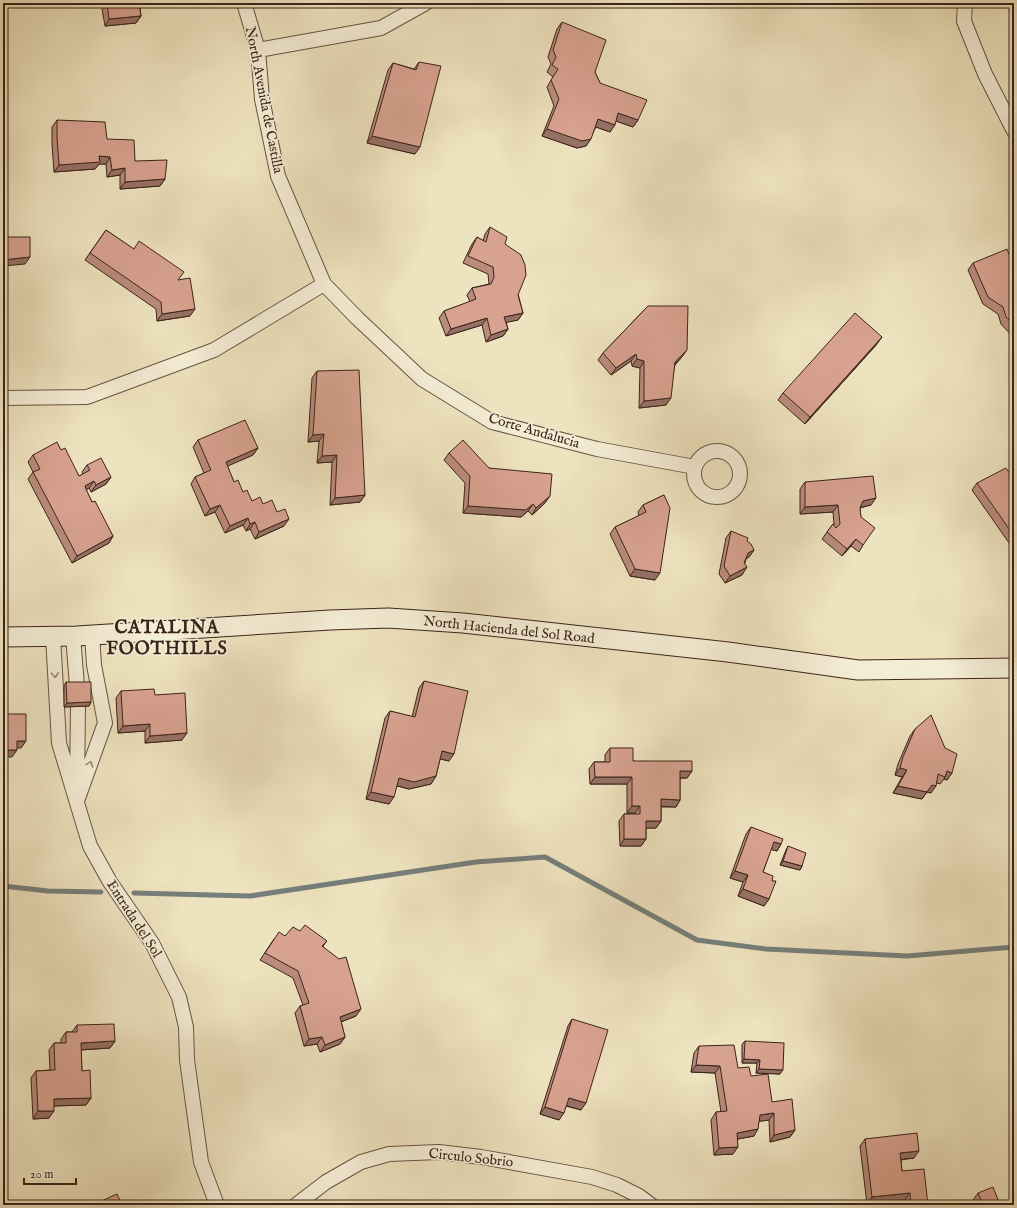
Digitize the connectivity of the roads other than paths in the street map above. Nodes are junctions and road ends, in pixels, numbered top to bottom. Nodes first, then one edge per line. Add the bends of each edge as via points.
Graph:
1 (244, 3) edge
2 (426, 3) edge
3 (965, 3) edge
4 (258, 50) junction
5 (1014, 131) edge
6 (324, 284) junction
7 (3, 398) edge
8 (695, 467) dead end
9 (3, 636) edge
10 (53, 636) junction
11 (82, 636) junction
12 (1014, 668) edge
13 (77, 686) edge
14 (78, 706) edge
15 (77, 801) junction
16 (217, 1205) edge
17 (296, 1205) edge
18 (651, 1205) edge

1 - 4 street, North Avenida de Castilla
2 - 4 street via 381,28
3 - 5 street via 964,21 985,74
4 - 6 street, North Avenida de Castilla via 262,98 278,176
6 - 7 street via 214,350 87,397
6 - 8 street, Corte Andalucia via 422,379 492,422 597,449
9 - 10 street, North Hacienda del Sol Road
10 - 11 street, North Hacienda del Sol Road
10 -> 15 street, Entrada del Sol via 59,743
11 - 12 street, North Hacienda del Sol Road via 388,618 463,623 721,651 858,670
11 - 13 street
15 -> 11 street via 104,723 94,665
14 - 15 street
15 - 16 street, Entrada del Sol via 90,846 110,882 152,943 179,997 186,1027 187,1060 201,1162
17 - 18 street, Circulo Sobrio via 326,1182 361,1162 389,1154 439,1152 592,1177 617,1185

